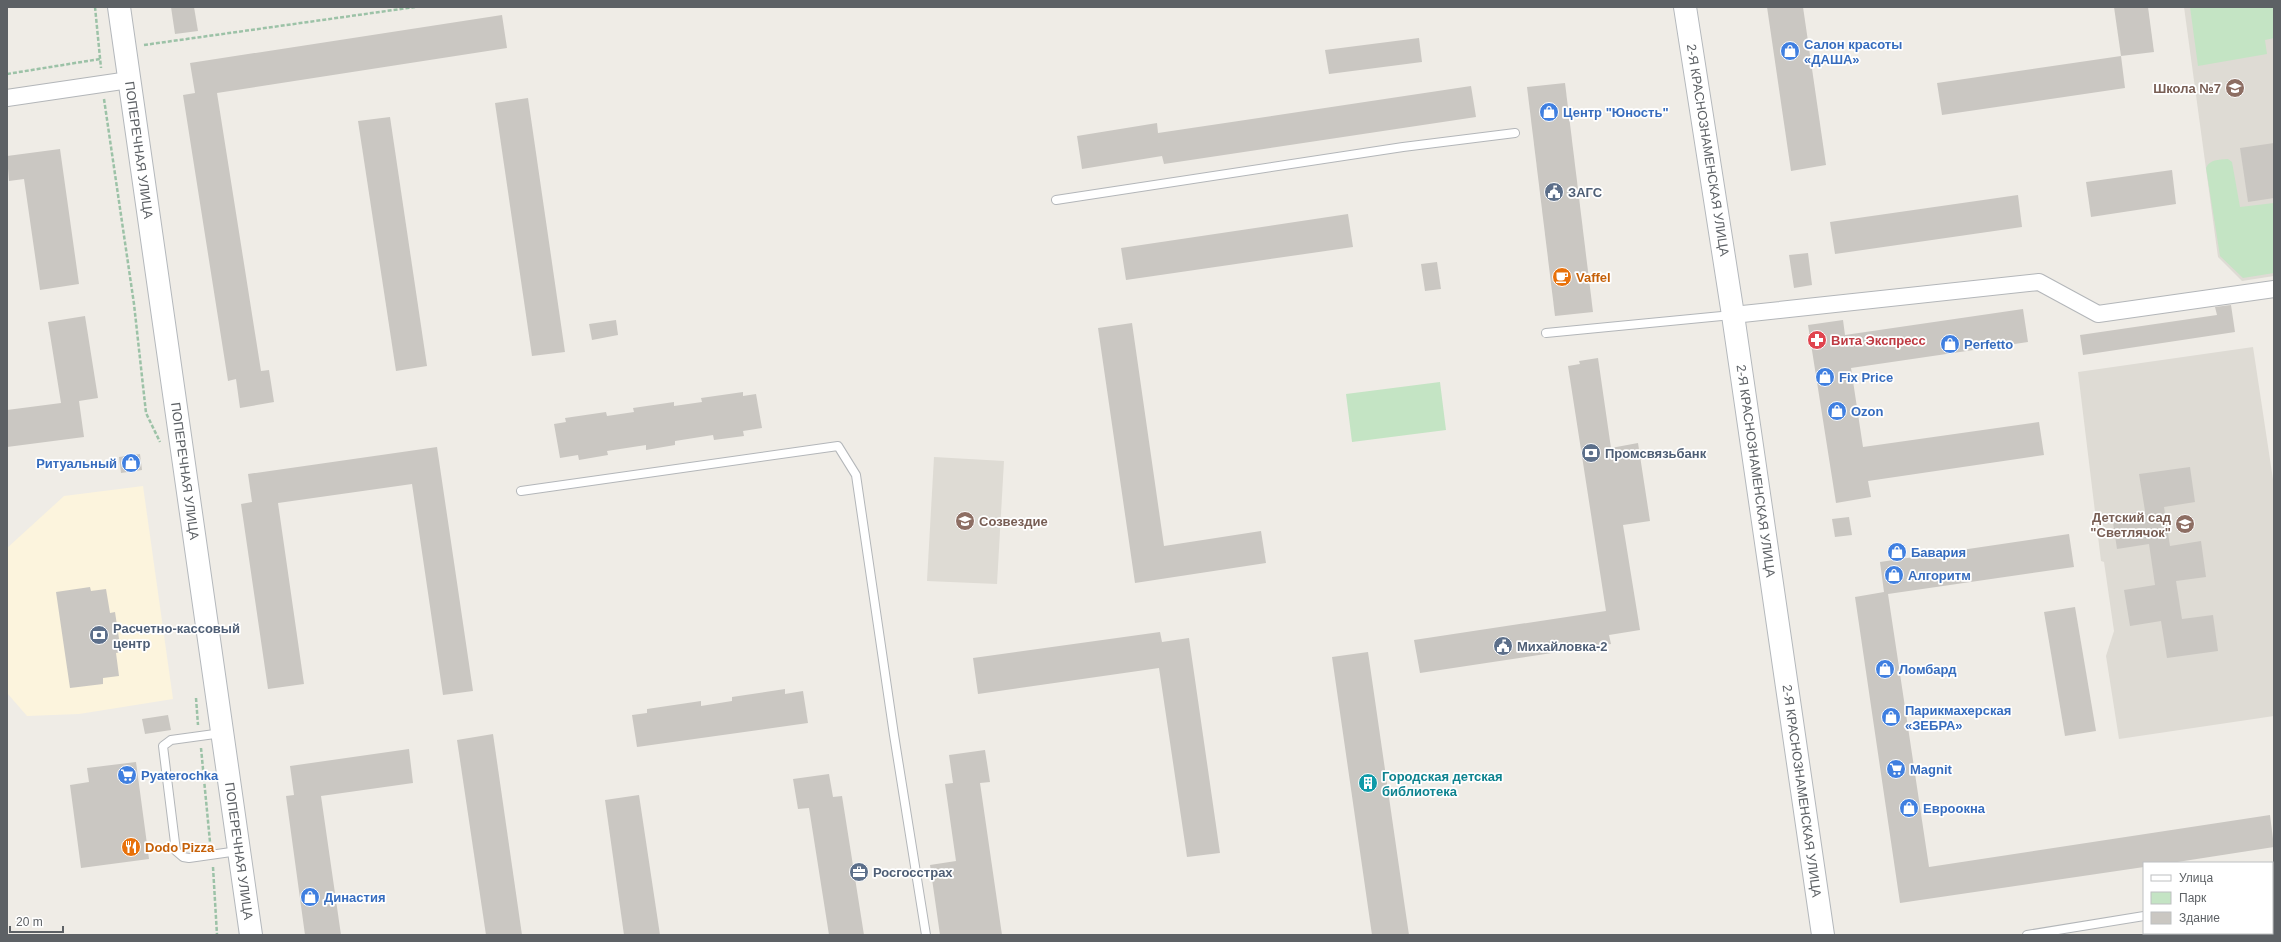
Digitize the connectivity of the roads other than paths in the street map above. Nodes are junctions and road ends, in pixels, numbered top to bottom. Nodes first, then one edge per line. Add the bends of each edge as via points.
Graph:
1 (119, 7) edge
2 (1685, 7) edge
3 (128, 80) junction
4 (7, 98) edge
5 (1515, 133) dead end
6 (1056, 200) dead end
7 (2274, 289) edge
8 (1733, 315) junction
9 (1546, 333) dead end
10 (521, 491) dead end
11 (222, 733) junction
12 (239, 851) junction
13 (2143, 916) edge
14 (251, 935) edge
15 (926, 935) edge
16 (1823, 935) edge
17 (2027, 935) edge

1 - 3 street, ПОПЕРЕЧНАЯ УЛИЦА
2 - 8 street, 2-Я КРАСНОЗНАМЕНСКАЯ УЛИЦА
3 - 4 street
3 - 11 street, ПОПЕРЕЧНАЯ УЛИЦА
5 - 6 lane
7 - 8 street via 2098,314 2038,282
8 - 9 lane
8 - 16 street, 2-Я КРАСНОЗНАМЕНСКАЯ УЛИЦА
10 - 15 lane via 838,446 856,475
11 - 12 street, ПОПЕРЕЧНАЯ УЛИЦА
11 - 12 lane via 166,742 163,746 176,850 183,857
12 - 14 street, ПОПЕРЕЧНАЯ УЛИЦА
13 - 17 lane

